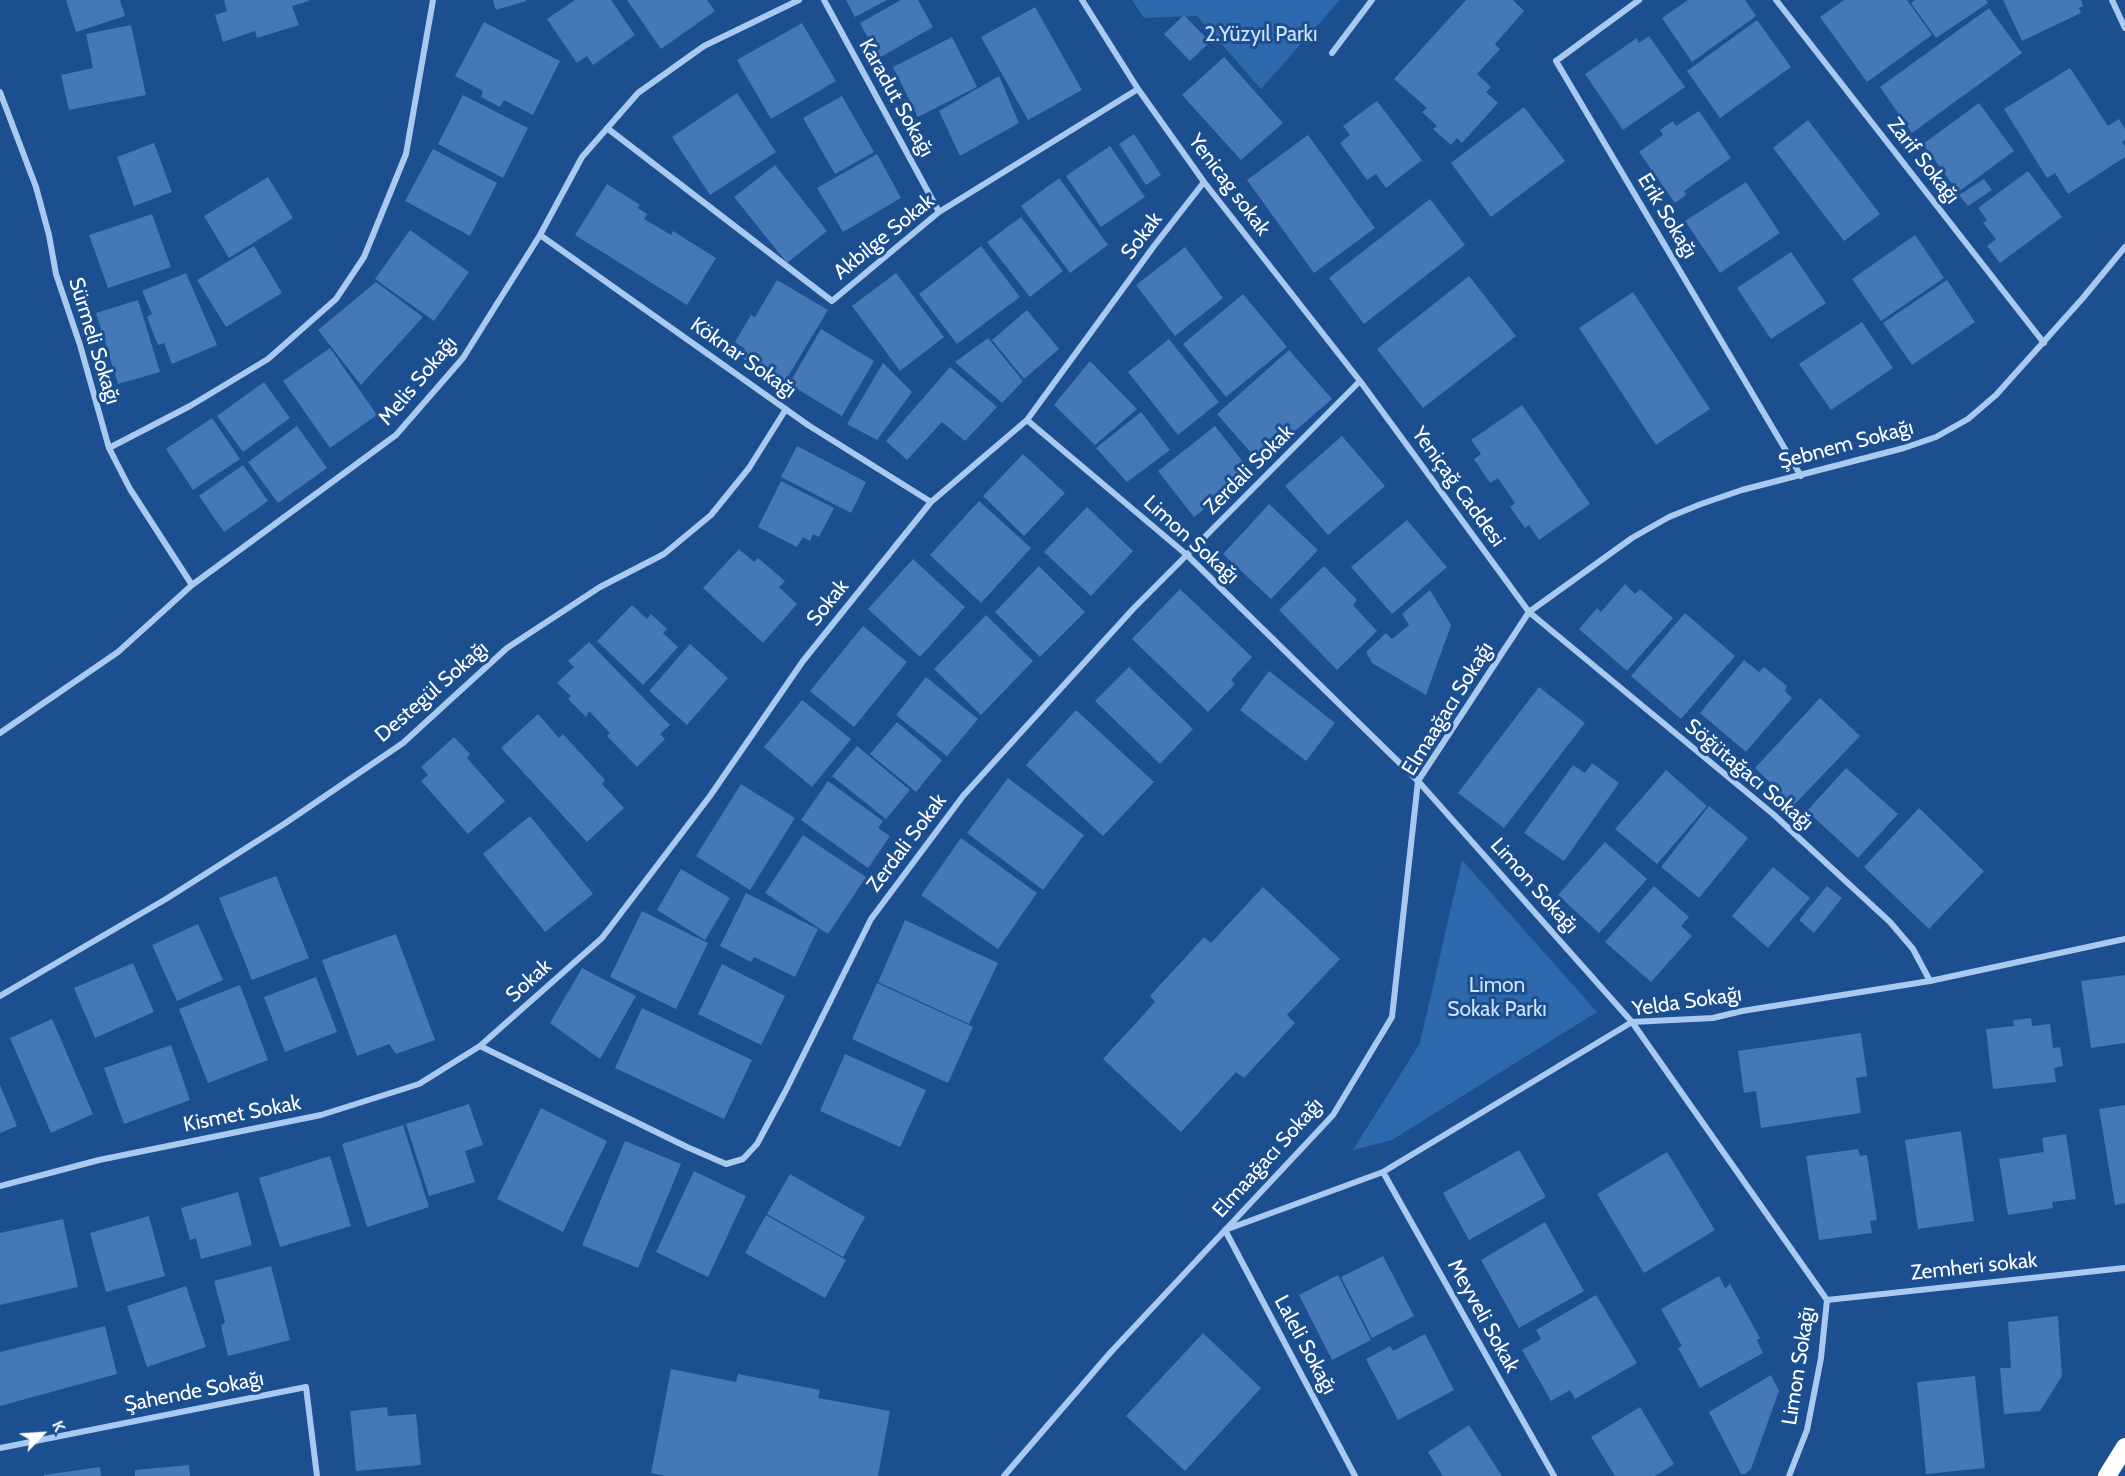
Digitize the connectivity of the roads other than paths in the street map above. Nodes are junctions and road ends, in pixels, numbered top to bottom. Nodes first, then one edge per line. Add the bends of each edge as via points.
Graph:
1 (433, 0) edge
2 (799, 0) edge
3 (824, 0) edge
4 (1082, 0) edge
5 (1372, 0) edge
6 (1639, 0) edge
7 (1776, 0) edge
8 (2112, 0) edge
9 (2125, 28) edge
10 (1332, 53) dead end
11 (1138, 89) junction
12 (0, 92) edge
13 (607, 128) junction
14 (1204, 182) junction
15 (939, 212) junction
16 (540, 235) junction
17 (2125, 247) edge
18 (2044, 343) junction
19 (1360, 381) junction
20 (786, 410) junction
21 (1027, 420) junction
22 (109, 448) junction
23 (1801, 476) junction
24 (931, 502) junction
25 (1187, 555) junction
26 (192, 585) junction
27 (1529, 612) junction
28 (0, 733) edge
29 (1418, 781) junction
30 (2125, 939) edge
31 (1930, 981) junction
32 (0, 996) edge
33 (1632, 1022) junction
34 (480, 1046) junction
35 (1383, 1172) junction
36 (0, 1186) edge
37 (1225, 1230) junction
38 (2124, 1268) edge
39 (1827, 1300) junction
40 (2125, 1447) edge
41 (0, 1448) edge
42 (317, 1476) edge
43 (1004, 1476) edge
44 (1355, 1476) edge
45 (1554, 1476) edge
46 (1789, 1476) edge
47 (2107, 1476) edge

1 - 22 street via 406,154 364,257 336,299 268,359
2 - 13 street, Melis Sokağı via 704,46 638,93
3 - 15 street, Karadut Sokağı
4 - 11 street, Yenicag sokak
5 - 10 street
6 - 23 street, Erik Sokağı via 1556,61
7 - 18 street, Zarif Sokağı
8 - 9 street
11 - 14 street, Yenicag sokak
11 - 15 street, Akbilge Sokak
12 - 22 street, Sürmeli Sokağı via 36,187 56,274
13 - 15 street, Akbilge Sokak via 832,301
13 - 16 street, Melis Sokağı via 582,156
14 - 19 street, Yenicag sokak
14 - 21 street, Sokak
16 - 20 street, Köknar Sokağı
16 - 26 street, Melis Sokağı via 463,358 396,435
17 - 18 street, Şebnem Sokağı
18 - 23 street, Şebnem Sokağı via 1996,395 1968,419 1936,437
19 - 25 street, Zerdali Sokak
19 - 27 street, Yeniçağ Caddesi
20 - 24 street, Köknar Sokağı
20 - 32 street, Destegül Sokağı via 749,468 711,515 664,554 600,587 507,648 403,743 284,824 166,899
21 - 24 street, Sokak
21 - 25 street, Limon Sokağı
22 - 26 street, Sürmeli Sokağı via 130,489
23 - 27 street, Şebnem Sokağı via 1742,490 1669,517 1632,538
24 - 34 street, Sokak via 803,661 710,796 602,938
25 - 29 street, Limon Sokağı
25 - 34 street, Zerdali Sokak via 963,796 871,919 785,1092 757,1144 743,1159 726,1164
26 - 28 street, Melis Sokağı via 118,652
27 - 29 street, Elmaağacı Sokağı
27 - 31 street, Söğütağacı Sokağı via 1773,814 1890,922 1913,949
29 - 33 street, Limon Sokağı
29 - 37 street, Elmaağacı Sokağı via 1392,1017 1333,1115
30 - 31 street, Yelda Sokağı
31 - 33 street, Yelda Sokağı via 1713,1018
33 - 35 street, Yelda Sokağı
33 - 39 street, Limon Sokağı
34 - 36 street, Kismet Sokak via 419,1084 321,1115 99,1160
35 - 37 street, Yelda Sokağı
35 - 45 street, Meyveli Sokak
37 - 43 street, Elmaağacı Sokağı via 1110,1353
37 - 44 street, Laleli Sokağı
38 - 39 street, Zemheri sokak
39 - 46 street, Limon Sokağı via 1807,1431
40 - 47 highway
41 - 42 street, Şahende Sokağı via 306,1387

